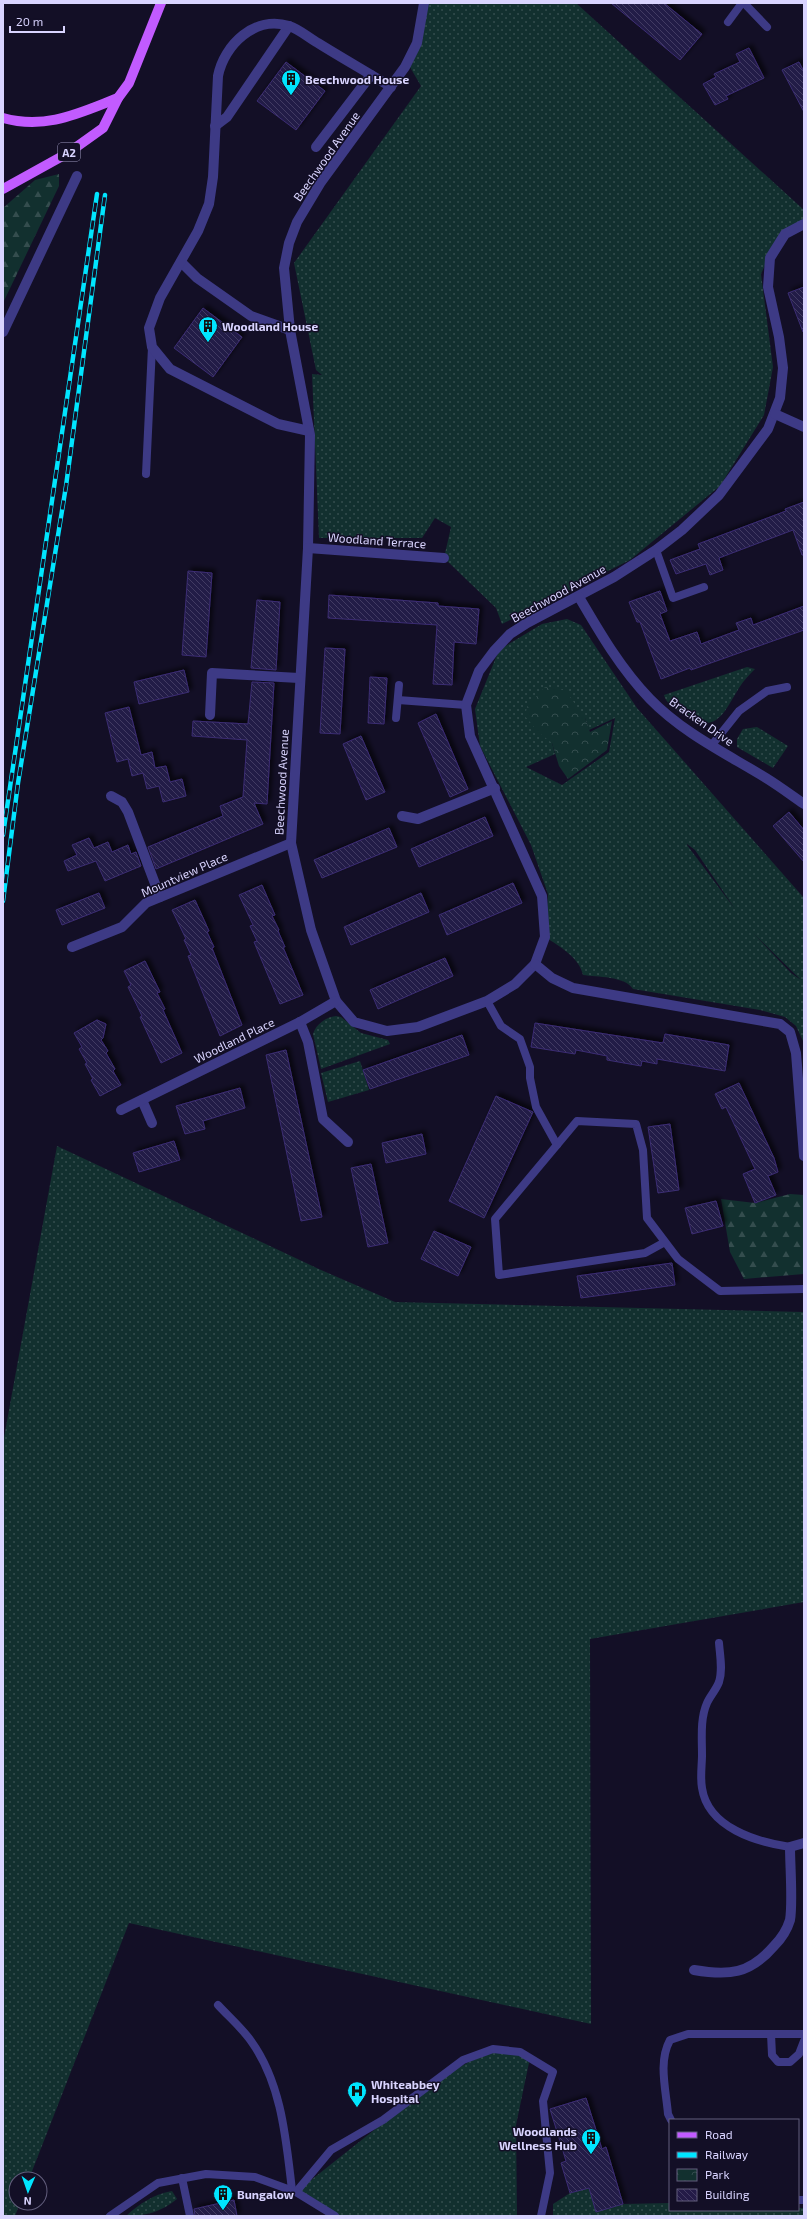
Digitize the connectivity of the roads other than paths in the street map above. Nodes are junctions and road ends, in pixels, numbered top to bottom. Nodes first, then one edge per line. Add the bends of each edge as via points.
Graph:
1 (161, 3) edge
2 (424, 3) edge
3 (743, 3) edge
4 (728, 22) dead end
5 (289, 26) junction
6 (767, 27) dead end
7 (371, 75) junction
8 (391, 87) junction
9 (118, 98) junction
10 (3, 118) edge
11 (215, 126) junction
12 (316, 147) dead end
13 (77, 176) dead end
14 (3, 189) edge
15 (804, 224) edge
16 (181, 262) junction
17 (290, 330) junction
18 (3, 332) edge
19 (152, 347) junction
20 (775, 414) junction
21 (804, 427) edge
22 (309, 431) junction
23 (146, 474) dead end
24 (308, 548) junction
25 (656, 550) junction
26 (444, 558) dead end
27 (704, 587) dead end
28 (579, 597) junction
29 (299, 678) junction
30 (399, 685) dead end
31 (787, 687) dead end
32 (398, 700) junction
33 (466, 705) junction
34 (210, 716) dead end
35 (396, 718) dead end
36 (711, 746) junction
37 (495, 788) junction
38 (111, 796) dead end
39 (804, 804) edge
40 (402, 816) dead end
41 (291, 843) junction
42 (160, 897) junction
43 (72, 947) dead end
44 (535, 964) junction
45 (336, 1001) junction
46 (487, 1001) junction
47 (300, 1022) junction
48 (142, 1100) junction
49 (121, 1110) dead end
50 (152, 1123) dead end
51 (348, 1142) dead end
52 (557, 1145) junction
53 (804, 1156) edge
54 (665, 1242) junction
55 (804, 1288) edge
56 (719, 1643) dead end
57 (804, 1843) edge
58 (790, 1847) junction
59 (694, 1970) dead end
60 (218, 2005) dead end
61 (771, 2034) junction
62 (804, 2034) edge
63 (804, 2041) edge
64 (670, 2119) edge
65 (182, 2178) junction
66 (294, 2191) junction
67 (110, 2216) edge
68 (190, 2216) edge
69 (335, 2216) edge
70 (541, 2216) edge

1 - 9 main road, A2 via 129,83
2 - 8 street, Beechwood Avenue via 417,42 405,67
3 - 4 lane
3 - 6 lane
5 - 7 street
5 - 11 street via 227,117
5 - 11 street via 267,24 252,29 233,45 220,66
7 - 8 street
7 - 12 street
8 - 17 street, Beechwood Avenue via 321,182 297,222 284,268
9 - 10 main road via 61,120 21,123
9 - 14 main road, A2 via 103,128 68,152
11 - 16 street via 209,204
13 - 18 street
15 - 20 street, Beechwood Avenue via 785,234 770,258 768,287 782,368 780,398
16 - 17 street via 197,278 251,316
16 - 19 street via 160,298 149,328
17 - 22 street, Beechwood Avenue
19 - 22 street via 170,370 278,424
19 - 23 lane
20 - 21 street
20 - 25 street, Beechwood Avenue via 768,430 719,495 682,530
22 - 24 street, Beechwood Avenue
24 - 26 street, Woodland Terrace
24 - 29 street, Beechwood Avenue
25 - 27 lane via 673,598
25 - 28 street, Beechwood Avenue
28 - 33 street, Beechwood Avenue via 510,634 479,671
28 - 36 street, Bracken Drive via 613,654 650,699 676,722
29 - 34 street via 212,673
29 - 41 street, Beechwood Avenue
30 - 32 lane
31 - 36 lane via 766,691 740,711
32 - 33 lane
32 - 35 lane
33 - 37 street, Beechwood Avenue via 470,736
36 - 39 street, Bracken Drive
37 - 40 street via 418,819
37 - 44 street, Beechwood Avenue via 542,896 545,937
38 - 42 street via 122,802 128,812
41 - 42 street, Mountview Place
41 - 45 street, Beechwood Avenue via 310,930
42 - 43 street, Mountview Place via 146,903 122,927
44 - 46 street, Beechwood Avenue via 515,984
44 - 53 street via 552,978 573,988 780,1024 790,1032 796,1053
45 - 46 street, Beechwood Avenue via 354,1022 387,1031 418,1027
45 - 47 street, Woodland Place
46 - 52 lane via 501,1026 520,1039 530,1067 536,1107
47 - 48 street, Woodland Place
47 - 51 street via 308,1042 323,1119
48 - 49 street, Woodland Place
48 - 50 street
52 - 54 lane via 577,1121 636,1124 643,1150 647,1218
52 - 54 lane via 495,1219 499,1276 645,1253
54 - 55 lane via 678,1259 720,1291
56 - 58 lane via 721,1674 719,1683 707,1703 702,1725 702,1789 709,1806 724,1823 763,1843
57 - 58 street
58 - 59 street via 790,1919 781,1939 758,1963 747,1968 722,1972
60 - 66 lane via 252,2041 267,2070 280,2105
61 - 62 lane
61 - 63 lane via 772,2055 778,2062 790,2062 799,2054
61 - 64 lane via 688,2034 670,2040 664,2050 663,2061
65 - 66 lane via 206,2174 255,2177
65 - 67 lane via 158,2183
65 - 68 lane
66 - 69 lane
66 - 70 lane via 331,2150 383,2120 463,2060 493,2049 520,2052 553,2072 543,2101 550,2173

